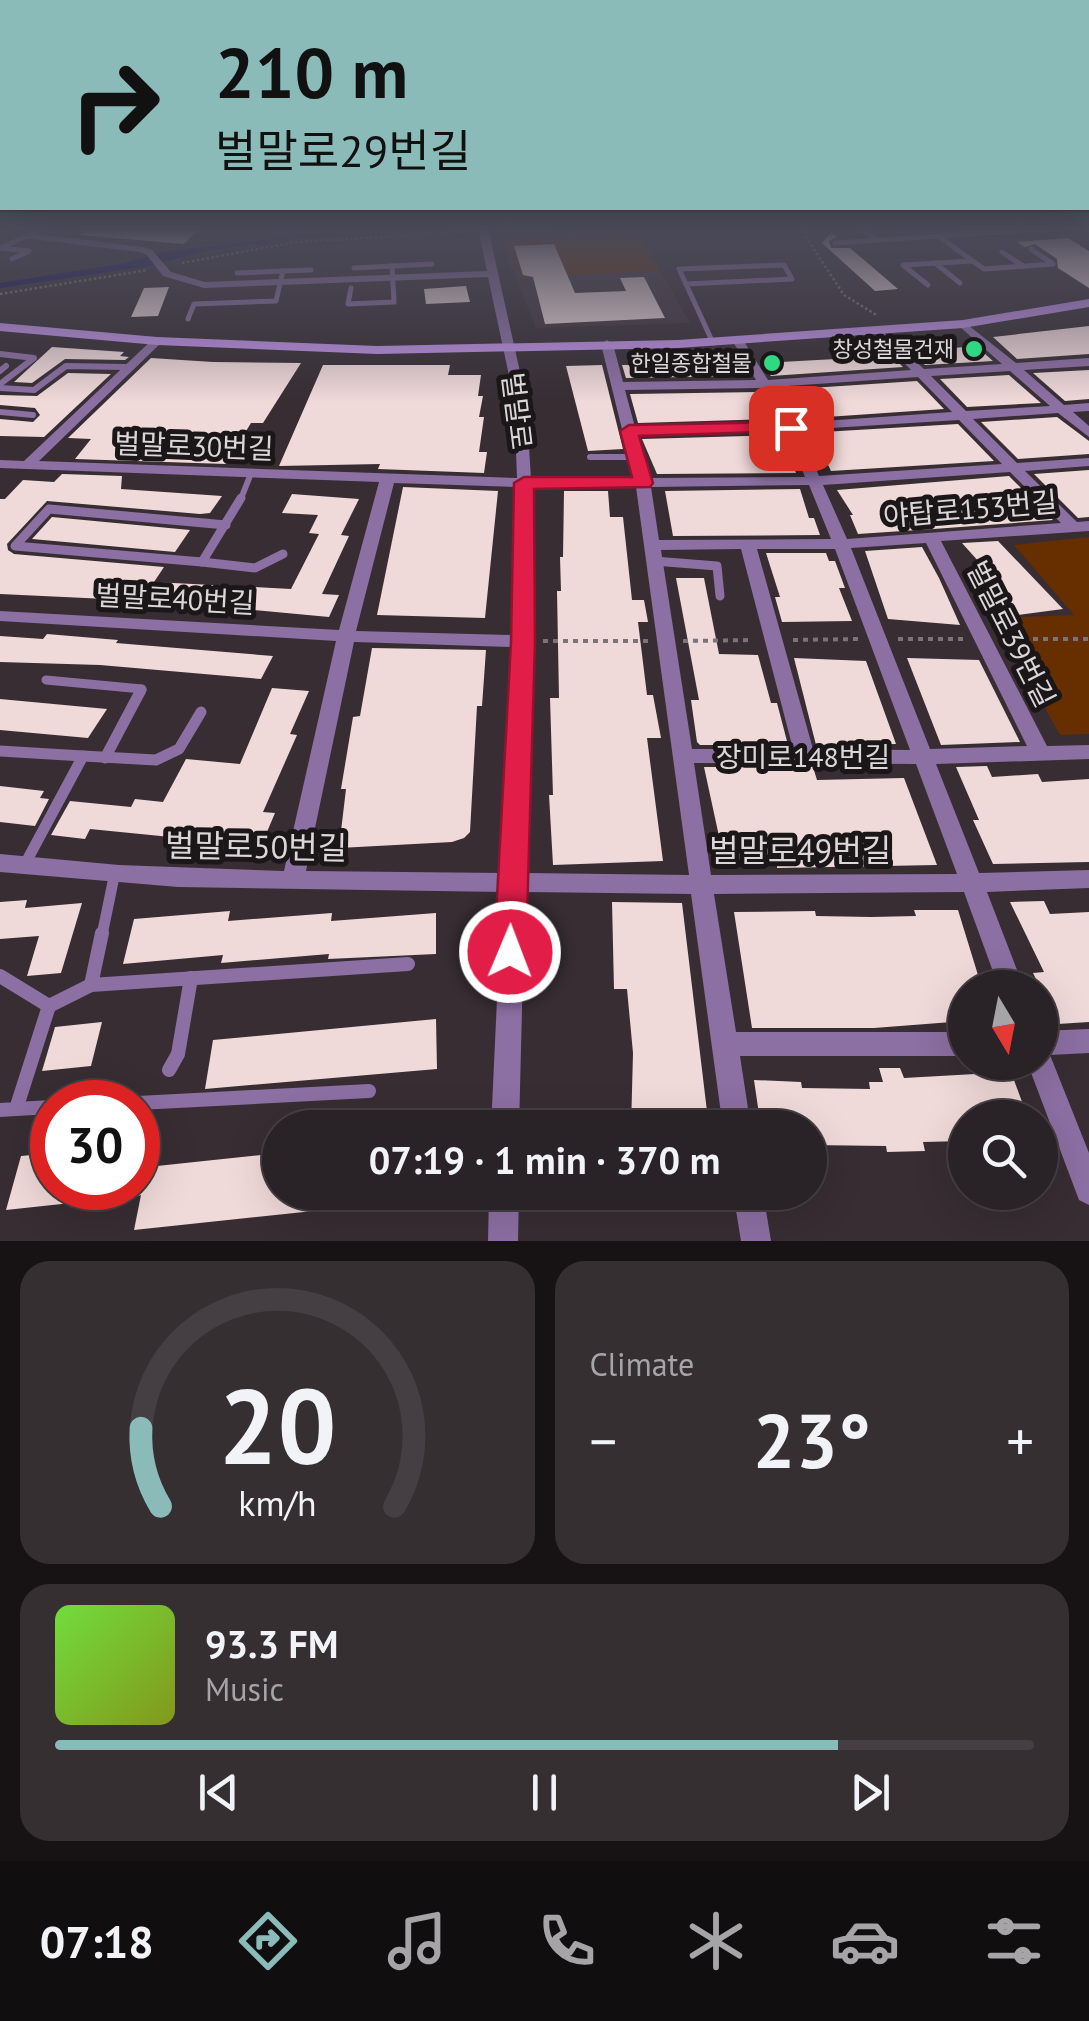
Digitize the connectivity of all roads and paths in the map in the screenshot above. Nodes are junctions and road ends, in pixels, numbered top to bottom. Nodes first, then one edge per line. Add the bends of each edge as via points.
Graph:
1 (49, 286) edge
2 (280, 286) edge
3 (393, 286) edge
4 (497, 286) edge
5 (686, 286) edge
6 (838, 286) edge
7 (350, 288) dead end
8 (0, 294) edge
9 (230, 294) dead end
10 (228, 303) junction
11 (1089, 303) edge
12 (188, 319) dead end
13 (962, 324) junction
14 (881, 326) junction
15 (0, 327) edge
16 (157, 341) junction
17 (714, 342) junction
18 (739, 342) junction
19 (606, 344) junction
20 (507, 346) junction
21 (0, 354) edge
22 (1089, 362) edge
23 (126, 368) junction
24 (1014, 368) junction
25 (922, 375) junction
26 (765, 384) junction
27 (0, 386) edge
28 (617, 386) junction
29 (1089, 407) edge
30 (1060, 409) junction
31 (0, 412) edge
32 (33, 415) dead end
33 (964, 417) junction
34 (791, 428) junction
35 (629, 431) junction
36 (1089, 433) edge
37 (590, 456) dead end
38 (636, 457) junction
39 (1089, 462) edge
40 (0, 464) edge
41 (25, 467) junction
42 (1015, 468) junction
43 (250, 476) junction
44 (386, 480) junction
45 (814, 481) junction
46 (524, 483) junction
47 (644, 483) junction
48 (226, 524) junction
49 (1081, 527) edge
50 (932, 539) junction
51 (841, 544) junction
52 (748, 546) junction
53 (652, 553) junction
54 (282, 554) dead end
55 (202, 562) junction
56 (720, 596) dead end
57 (0, 616) edge
58 (346, 636) junction
59 (1089, 638) edge
60 (982, 639) junction
61 (523, 642) junction
62 (46, 680) dead end
63 (201, 712) dead end
64 (0, 751) edge
65 (1089, 752) edge
66 (1041, 754) junction
67 (83, 756) junction
68 (682, 756) junction
69 (924, 757) junction
70 (105, 758) junction
71 (805, 758) junction
72 (12, 865) edge
73 (114, 877) junction
74 (1089, 879) edge
75 (293, 880) junction
76 (512, 882) junction
77 (700, 884) junction
78 (972, 884) junction
79 (408, 964) dead end
80 (1005, 970) edge
81 (0, 976) edge
82 (191, 978) junction
83 (90, 985) junction
84 (49, 1006) junction
85 (1089, 1041) edge
86 (1058, 1043) edge
87 (722, 1044) junction
88 (948, 1044) edge
89 (169, 1070) dead end
90 (1047, 1080) edge
91 (370, 1092) dead end
92 (160, 1102) edge
93 (8, 1110) edge
94 (506, 1110) edge
95 (734, 1110) edge
96 (1089, 1190) edge
97 (503, 1210) edge
98 (751, 1210) edge
99 (502, 1241) edge
100 (756, 1241) edge

1 - 8 path
2 - 10 lane via 276,302
3 - 7 lane via 394,302 348,304
4 - 20 street, 벌말로
5 - 17 lane
6 - 14 path
9 - 10 lane
10 - 12 lane via 195,300
11 - 13 street
13 - 14 street
13 - 24 street
14 - 18 street
14 - 25 street, 야탑로153번길
15 - 16 street
16 - 20 street via 377,350
16 - 23 street
17 - 18 street
17 - 19 street
18 - 26 street, 장미로148번길
19 - 20 street
19 - 28 street
20 - 46 street, 벌말로 via 520,398
21 - 27 lane via 34,358
22 - 24 street
23 - 27 lane via 66,366 34,390
23 - 41 street
24 - 25 street
24 - 30 street
25 - 26 street
25 - 33 street, 야탑로153번길
26 - 28 street
26 - 34 street, 장미로148번길
28 - 35 street
29 - 30 street
30 - 33 street
30 - 36 street
31 - 32 lane
33 - 34 street
33 - 42 street, 야탑로153번길
34 - 35 street
34 - 45 street, 장미로148번길
35 - 38 street
37 - 38 lane
38 - 47 street
39 - 42 street, 벌말로30번길
40 - 41 street, 벌말로30번길
41 - 43 street, 벌말로30번길
42 - 45 street, 벌말로30번길
42 - 49 street, 야탑로153번길
43 - 44 street, 벌말로30번길
43 - 48 lane
44 - 46 street, 벌말로30번길
44 - 58 street
45 - 47 street, 벌말로30번길
45 - 51 street, 장미로148번길
46 - 47 street, 벌말로30번길
46 - 61 street, 벌말로
47 - 53 street
48 - 55 lane
48 - 55 lane via 49,509 15,546
49 - 50 street, 야탑로153번길
50 - 51 street, 야탑로153번길
50 - 60 street, 벌말로39번길
51 - 52 street, 야탑로153번길
51 - 69 street, 장미로148번길
52 - 53 street, 야탑로153번길
52 - 71 street
53 - 56 lane via 717,566
53 - 68 street
54 - 55 lane via 267,567 248,570
57 - 58 street, 벌말로40번길
58 - 61 street, 벌말로40번길
58 - 75 street
59 - 60 path
60 - 66 street, 벌말로39번길
61 - 76 street, 벌말로
62 - 70 lane via 142,688
63 - 70 lane via 179,749 156,760
64 - 67 lane
65 - 66 street
66 - 69 street
67 - 70 lane
67 - 72 lane
68 - 71 street, 장미로148번길
68 - 77 street
69 - 71 street, 장미로148번길
69 - 78 street, 장미로148번길
72 - 73 street, 벌말로50번길
73 - 75 street, 벌말로50번길
73 - 83 lane
74 - 78 street, 벌말로49번길
75 - 76 street, 벌말로50번길
76 - 77 street, 벌말로49번길
76 - 94 street, 벌말로
77 - 78 street, 벌말로49번길
77 - 87 street
78 - 80 street, 장미로148번길
79 - 82 lane
81 - 84 lane
82 - 83 lane
82 - 89 lane via 178,1054
83 - 84 lane
84 - 93 lane
85 - 86 street
87 - 88 street
87 - 95 street
90 - 96 street
91 - 92 lane
97 - 99 street
98 - 100 street

